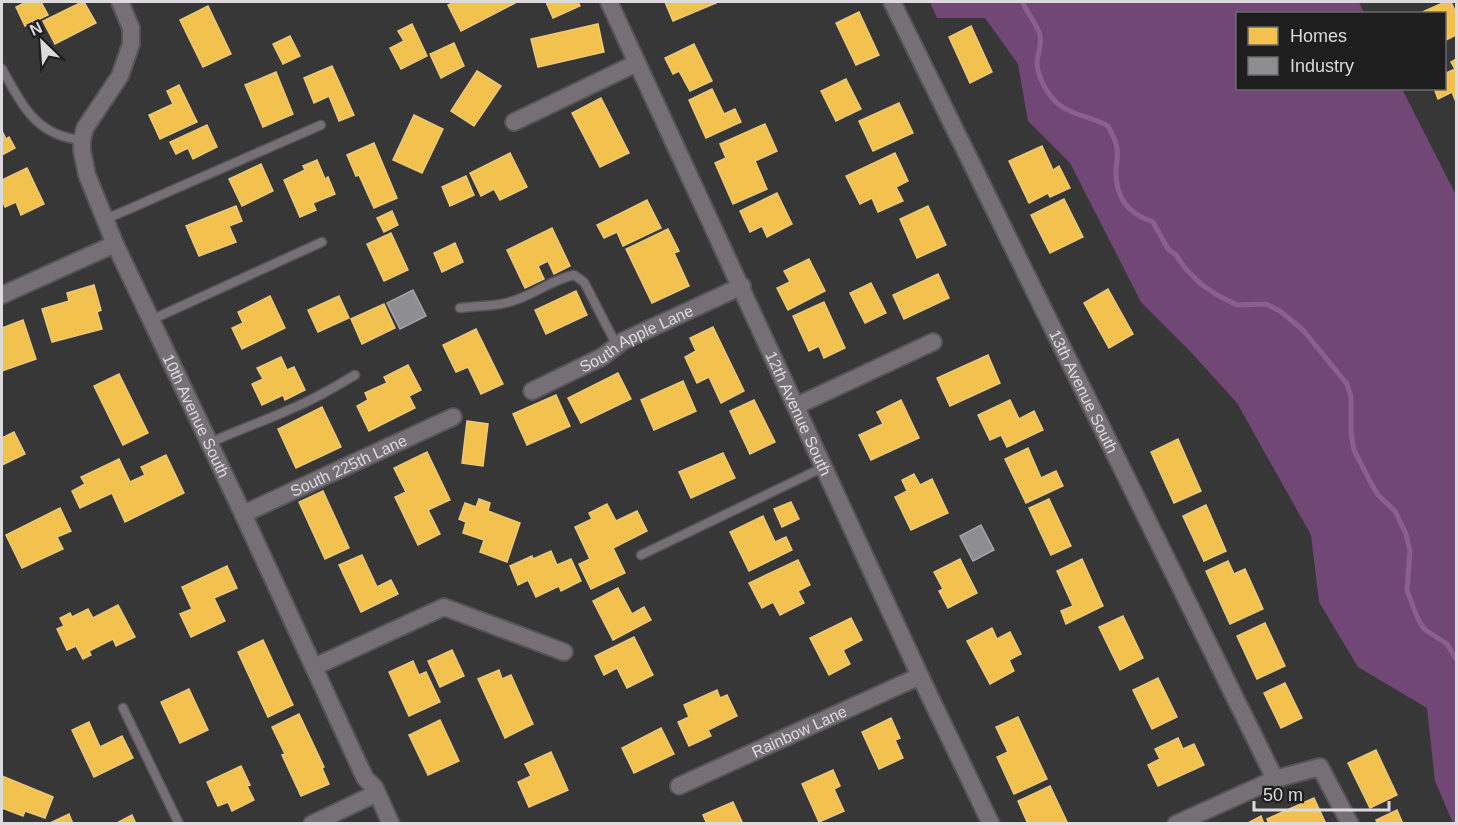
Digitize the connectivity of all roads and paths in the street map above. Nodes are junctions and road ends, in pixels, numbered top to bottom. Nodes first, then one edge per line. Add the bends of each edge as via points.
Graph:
1 (120, 2) edge
2 (609, 2) edge
3 (892, 2) edge
4 (637, 63) junction
5 (2, 69) edge
6 (514, 122) dead end
7 (321, 125) dead end
8 (82, 140) junction
9 (104, 220) junction
10 (322, 242) dead end
11 (115, 244) junction
12 (742, 285) junction
13 (2, 295) edge
14 (460, 308) dead end
15 (152, 320) junction
16 (933, 342) dead end
17 (617, 346) junction
18 (356, 375) dead end
19 (532, 391) dead end
20 (796, 406) junction
21 (453, 417) dead end
22 (210, 443) junction
23 (824, 466) junction
24 (243, 514) junction
25 (641, 555) dead end
26 (564, 652) dead end
27 (314, 667) junction
28 (920, 676) junction
29 (123, 708) dead end
30 (1275, 779) junction
31 (679, 786) dead end
32 (377, 793) junction
33 (179, 824) edge
34 (312, 824) edge
35 (391, 824) edge
36 (991, 824) edge
37 (1176, 824) edge
38 (1350, 824) edge

1 - 8 street via 132,36 130,52 112,89 85,128
2 - 4 street, 12th Avenue South
3 - 30 street, 13th Avenue South
4 - 6 street
4 - 12 street, 12th Avenue South
5 - 8 lane via 32,119 65,139
7 - 9 lane
8 - 9 street, 10th Avenue South via 87,175
9 - 11 street, 10th Avenue South
10 - 15 lane
11 - 13 street
11 - 15 street, 10th Avenue South
12 - 17 street, South Apple Lane
12 - 20 street, 12th Avenue South
14 - 17 lane via 501,304 574,275 584,282
15 - 22 street, 10th Avenue South
16 - 20 street
17 - 19 street, South Apple Lane
18 - 22 lane via 321,396
20 - 23 street, 12th Avenue South
21 - 24 street, South 225th Lane
22 - 24 street, 10th Avenue South
23 - 25 lane
23 - 28 street, 12th Avenue South
24 - 27 street, 10th Avenue South
26 - 27 street via 444,607
27 - 32 street, 10th Avenue South via 365,778
28 - 31 street, Rainbow Lane
28 - 36 street, 12th Avenue South
29 - 33 lane
30 - 37 street
30 - 38 street via 1320,767
32 - 34 street
32 - 35 street, 10th Avenue South

